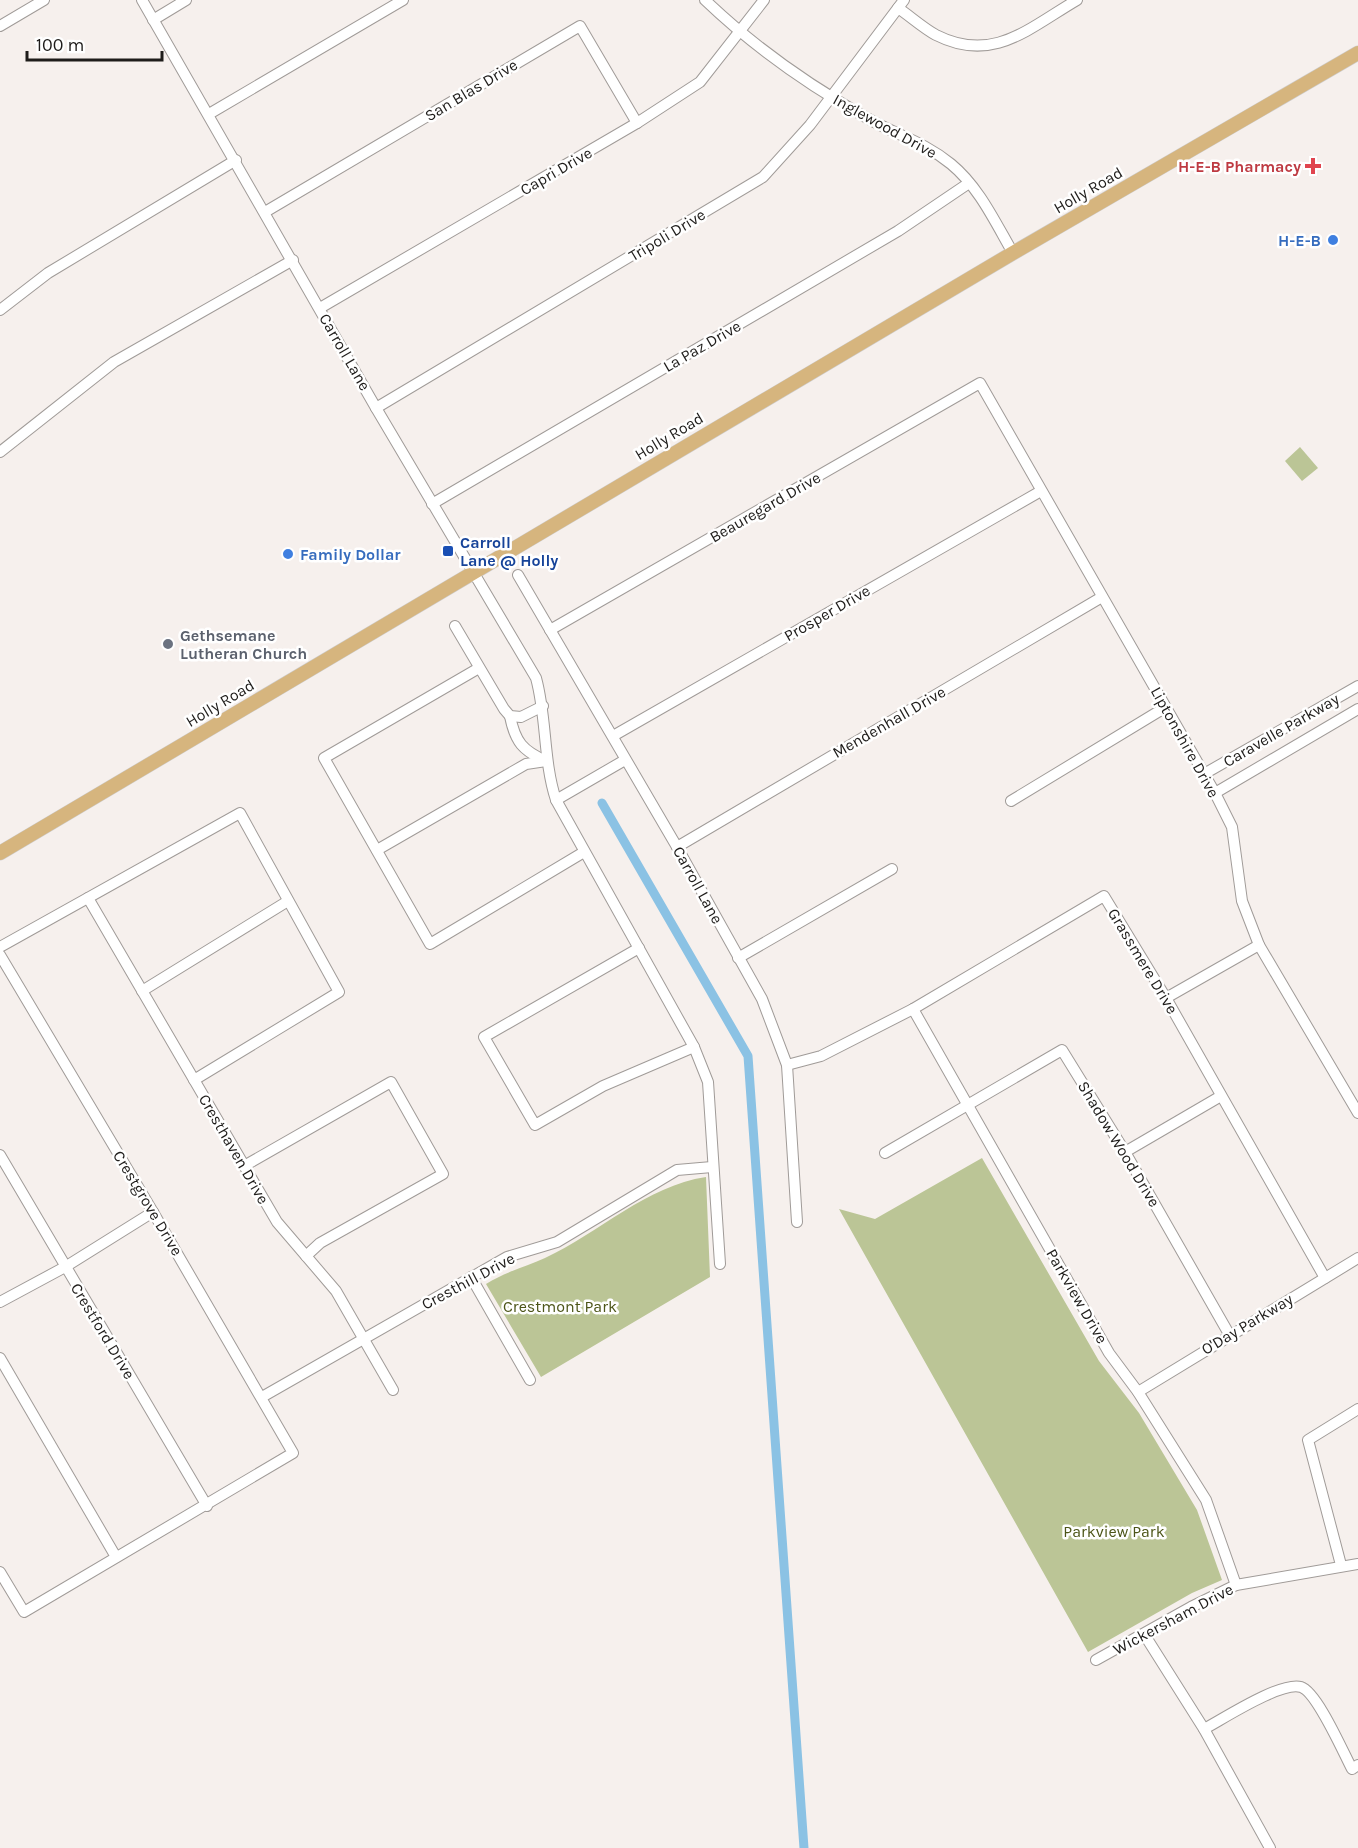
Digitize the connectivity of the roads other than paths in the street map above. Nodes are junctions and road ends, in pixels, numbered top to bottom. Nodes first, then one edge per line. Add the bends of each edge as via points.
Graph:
1 (44, 0) edge
2 (142, 0) edge
3 (186, 0) edge
4 (403, 0) edge
5 (705, 0) edge
6 (764, 0) edge
7 (1077, 0) edge
8 (901, 4) edge
9 (153, 20) junction
10 (0, 26) edge
11 (741, 31) junction
12 (1358, 53) edge
13 (832, 98) junction
14 (209, 114) junction
15 (637, 123) junction
16 (236, 160) junction
17 (969, 183) junction
18 (265, 212) junction
19 (1013, 253) junction
20 (293, 260) junction
21 (320, 309) junction
22 (0, 310) edge
23 (980, 383) joint
24 (376, 408) junction
25 (0, 452) edge
26 (1041, 491) junction
27 (432, 504) junction
28 (473, 571) junction
29 (518, 575) dead end
30 (1102, 597) junction
31 (455, 626) dead end
32 (550, 630) junction
33 (479, 668) junction
34 (1358, 686) edge
35 (543, 706) junction
36 (1166, 707) junction
37 (1358, 709) edge
38 (510, 716) junction
39 (613, 736) junction
40 (625, 760) junction
41 (546, 761) junction
42 (1204, 774) junction
43 (1215, 793) junction
44 (556, 800) junction
45 (1011, 801) dead end
46 (677, 847) junction
47 (377, 850) junction
48 (584, 852) junction
49 (0, 853) edge
50 (892, 869) dead end
51 (88, 898) junction
52 (288, 901) junction
53 (1259, 945) junction
54 (0, 947) edge
55 (639, 948) junction
56 (0, 955) edge
57 (738, 957) junction
58 (142, 991) junction
59 (1166, 998) junction
60 (913, 1009) junction
61 (694, 1047) junction
62 (787, 1065) junction
63 (194, 1080) junction
64 (1221, 1096) junction
65 (968, 1106) junction
66 (1358, 1113) edge
67 (1125, 1152) junction
68 (885, 1153) dead end
69 (0, 1155) edge
70 (244, 1166) junction
71 (712, 1167) junction
72 (153, 1212) junction
73 (797, 1222) dead end
74 (306, 1256) junction
75 (1358, 1258) edge
76 (720, 1264) dead end
77 (65, 1267) junction
78 (471, 1277) junction
79 (1325, 1278) junction
80 (0, 1302) edge
81 (1229, 1334) junction
82 (364, 1340) junction
83 (0, 1358) edge
84 (531, 1380) dead end
85 (393, 1390) dead end
86 (1138, 1392) junction
87 (262, 1397) junction
88 (1358, 1408) edge
89 (207, 1506) junction
90 (116, 1557) junction
91 (1341, 1564) junction
92 (1358, 1564) edge
93 (0, 1572) edge
94 (1236, 1584) junction
95 (1144, 1634) junction
96 (1096, 1660) dead end
97 (1204, 1729) junction
98 (1358, 1765) edge
99 (1270, 1848) edge

1 - 10 street
2 - 9 street, Carroll Lane
3 - 9 street
4 - 14 street
5 - 11 street, Inglewood Drive
6 - 11 street, Capri Drive
7 - 8 street via 1005,43 972,48 936,35
8 - 13 street, Tripoli Drive
9 - 14 street, Carroll Lane
11 - 13 street, Inglewood Drive
11 - 15 street, Capri Drive via 700,82
12 - 19 main road, Holly Road
13 - 17 street, Inglewood Drive via 930,148
13 - 24 street, Tripoli Drive via 763,177
14 - 16 street, Carroll Lane
15 - 18 street, San Blas Drive via 580,26
15 - 21 street, Capri Drive
16 - 18 street, Carroll Lane
16 - 22 street via 48,273
17 - 19 street, Inglewood Drive
17 - 27 street, La Paz Drive via 897,231
18 - 20 street, Carroll Lane
19 - 28 main road, Holly Road
20 - 21 street, Carroll Lane
20 - 25 street via 114,362
21 - 24 street, Carroll Lane
23 - 26 street, Liptonshire Drive
23 - 32 street, Beauregard Drive
24 - 27 street, Carroll Lane
26 - 30 street, Liptonshire Drive
26 - 39 street, Prosper Drive
27 - 28 street, Carroll Lane
28 - 35 street, Carroll Lane via 536,678
28 - 49 main road, Holly Road
29 - 32 street, Carroll Lane
30 - 36 street, Liptonshire Drive
30 - 46 street, Mendenhall Drive
31 - 33 street
32 - 39 street, Carroll Lane
33 - 38 street
33 - 47 street via 324,758
34 - 42 street, Caravelle Parkway
35 - 38 street via 521,717
35 - 41 street, Carroll Lane
36 - 42 street, Liptonshire Drive
36 - 45 street
37 - 43 street, Caravelle Parkway
38 - 41 street via 525,752
39 - 40 street, Carroll Lane
40 - 44 street
40 - 46 street, Carroll Lane
41 - 44 street, Carroll Lane
41 - 47 street via 526,764
42 - 43 street, Liptonshire Drive
43 - 53 street, Liptonshire Drive via 1232,827 1242,901
44 - 48 street, Carroll Lane
46 - 57 street, Carroll Lane
47 - 48 street via 430,945
48 - 55 street, Carroll Lane
50 - 57 street
51 - 52 street via 240,813
51 - 54 street
51 - 58 street, Cresthaven Drive
52 - 58 street
52 - 63 street via 339,992
53 - 59 street
53 - 66 street, Liptonshire Drive
55 - 61 street, Carroll Lane
55 - 61 street via 484,1037 535,1125 603,1086
56 - 72 street, Crestgrove Drive
57 - 62 street, Carroll Lane via 762,999
58 - 63 street, Cresthaven Drive
59 - 60 street, Grassmere Drive via 1104,896
59 - 64 street, Grassmere Drive
60 - 62 street, Grassmere Drive via 821,1056
60 - 65 street, Parkview Drive
61 - 71 street, Carroll Lane via 708,1082
62 - 73 street, Carroll Lane
63 - 70 street, Cresthaven Drive
64 - 67 street
64 - 79 street, Grassmere Drive
65 - 67 street, Shadow Wood Drive via 1062,1050
65 - 68 street
65 - 86 street, Parkview Drive via 1109,1353
67 - 81 street, Shadow Wood Drive
69 - 77 street, Crestford Drive
70 - 74 street, Cresthaven Drive via 277,1222
70 - 74 street via 391,1082 443,1174 320,1244
71 - 76 street, Carroll Lane
71 - 78 street, Cresthill Drive via 677,1170 556,1242 507,1257
72 - 77 street
72 - 87 street, Crestgrove Drive
74 - 82 street, Cresthaven Drive via 336,1291
75 - 79 street, O'Day Parkway
77 - 80 street
77 - 89 street, Crestford Drive
78 - 82 street, Cresthill Drive
78 - 84 street
79 - 81 street, O'Day Parkway
81 - 86 street, O'Day Parkway
82 - 85 street, Cresthaven Drive
82 - 87 street, Cresthill Drive
83 - 90 street
86 - 94 street, Parkview Drive via 1206,1500
87 - 89 street, Crestgrove Drive via 293,1453
88 - 91 street via 1308,1440
89 - 90 street
90 - 93 street via 24,1612
91 - 92 street, Wickersham Drive
91 - 94 street, Wickersham Drive
94 - 95 street, Wickersham Drive
95 - 96 street, Wickersham Drive
95 - 97 street
97 - 98 street via 1285,1686 1301,1687 1313,1696 1352,1769
97 - 99 street

